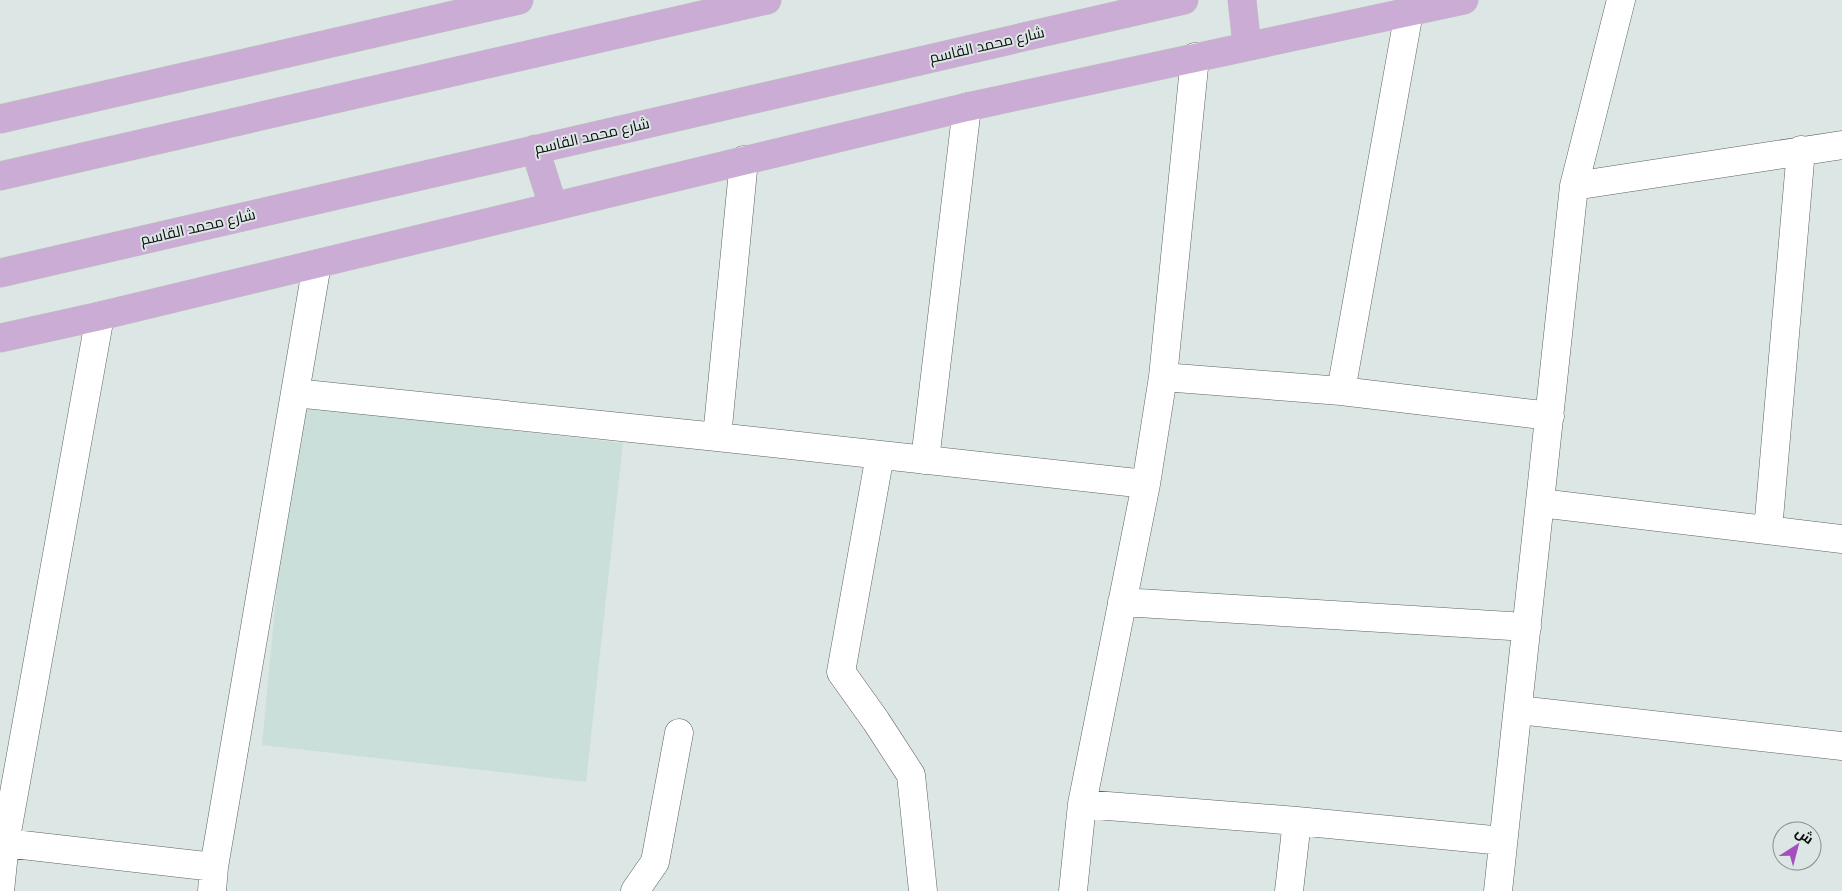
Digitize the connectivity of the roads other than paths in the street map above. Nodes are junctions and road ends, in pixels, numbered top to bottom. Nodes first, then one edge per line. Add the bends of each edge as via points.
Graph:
1 (519, 0) edge
2 (767, 0) edge
3 (1184, 0) edge
4 (1242, 0) edge
5 (1464, 0) edge
6 (1621, 0) edge
7 (1409, 12) junction
8 (1247, 46) junction
9 (1195, 57) junction
10 (967, 107) junction
11 (0, 119) edge
12 (1842, 145) edge
13 (535, 149) junction
14 (1801, 150) junction
15 (744, 160) junction
16 (0, 176) edge
17 (1574, 186) junction
18 (553, 206) junction
19 (317, 264) junction
20 (0, 273) edge
21 (100, 316) junction
22 (0, 338) edge
23 (1163, 377) junction
24 (1341, 391) junction
25 (295, 393) junction
26 (1550, 416) junction
27 (718, 437) junction
28 (880, 455) junction
29 (925, 460) junction
30 (1146, 484) junction
31 (1540, 503) junction
32 (1768, 530) junction
33 (1842, 539) edge
34 (1122, 602) junction
35 (1526, 627) junction
36 (1518, 710) junction
37 (679, 733) dead end
38 (1842, 746) edge
39 (10, 756) edge
40 (1082, 804) junction
41 (1297, 821) junction
42 (1504, 841) junction
43 (5, 843) junction
44 (213, 879) edge
45 (0, 891) edge
46 (635, 891) edge
47 (923, 891) edge
48 (1073, 891) edge
49 (1289, 891) edge
50 (1498, 891) edge

1 - 11 main road
2 - 16 main road
3 - 13 main road, شارع محمد القاسم
4 - 8 main road
5 - 7 main road
6 - 17 street
7 - 8 main road
7 - 24 street
8 - 9 main road
9 - 10 main road
9 - 23 street
10 - 15 main road
10 - 29 street
12 - 14 street
13 - 18 main road
13 - 20 main road, شارع محمد القاسم
14 - 17 street
14 - 32 street
15 - 18 main road
15 - 27 street
17 - 26 street
18 - 19 main road
19 - 21 main road
19 - 25 street
21 - 22 main road
21 - 39 street
23 - 24 street
23 - 30 street
24 - 26 street
25 - 27 street
25 - 44 street
26 - 31 street
27 - 28 street
28 - 29 street
28 - 47 street via 841,672 911,775
29 - 30 street
30 - 34 street
31 - 32 street
31 - 35 street
32 - 33 street
34 - 35 street
34 - 40 street
35 - 36 street
36 - 38 street
36 - 42 street
37 - 46 street via 655,862
39 - 43 street
40 - 41 street
40 - 48 street
41 - 42 street
41 - 49 street
42 - 50 street
43 - 44 street
43 - 45 street

